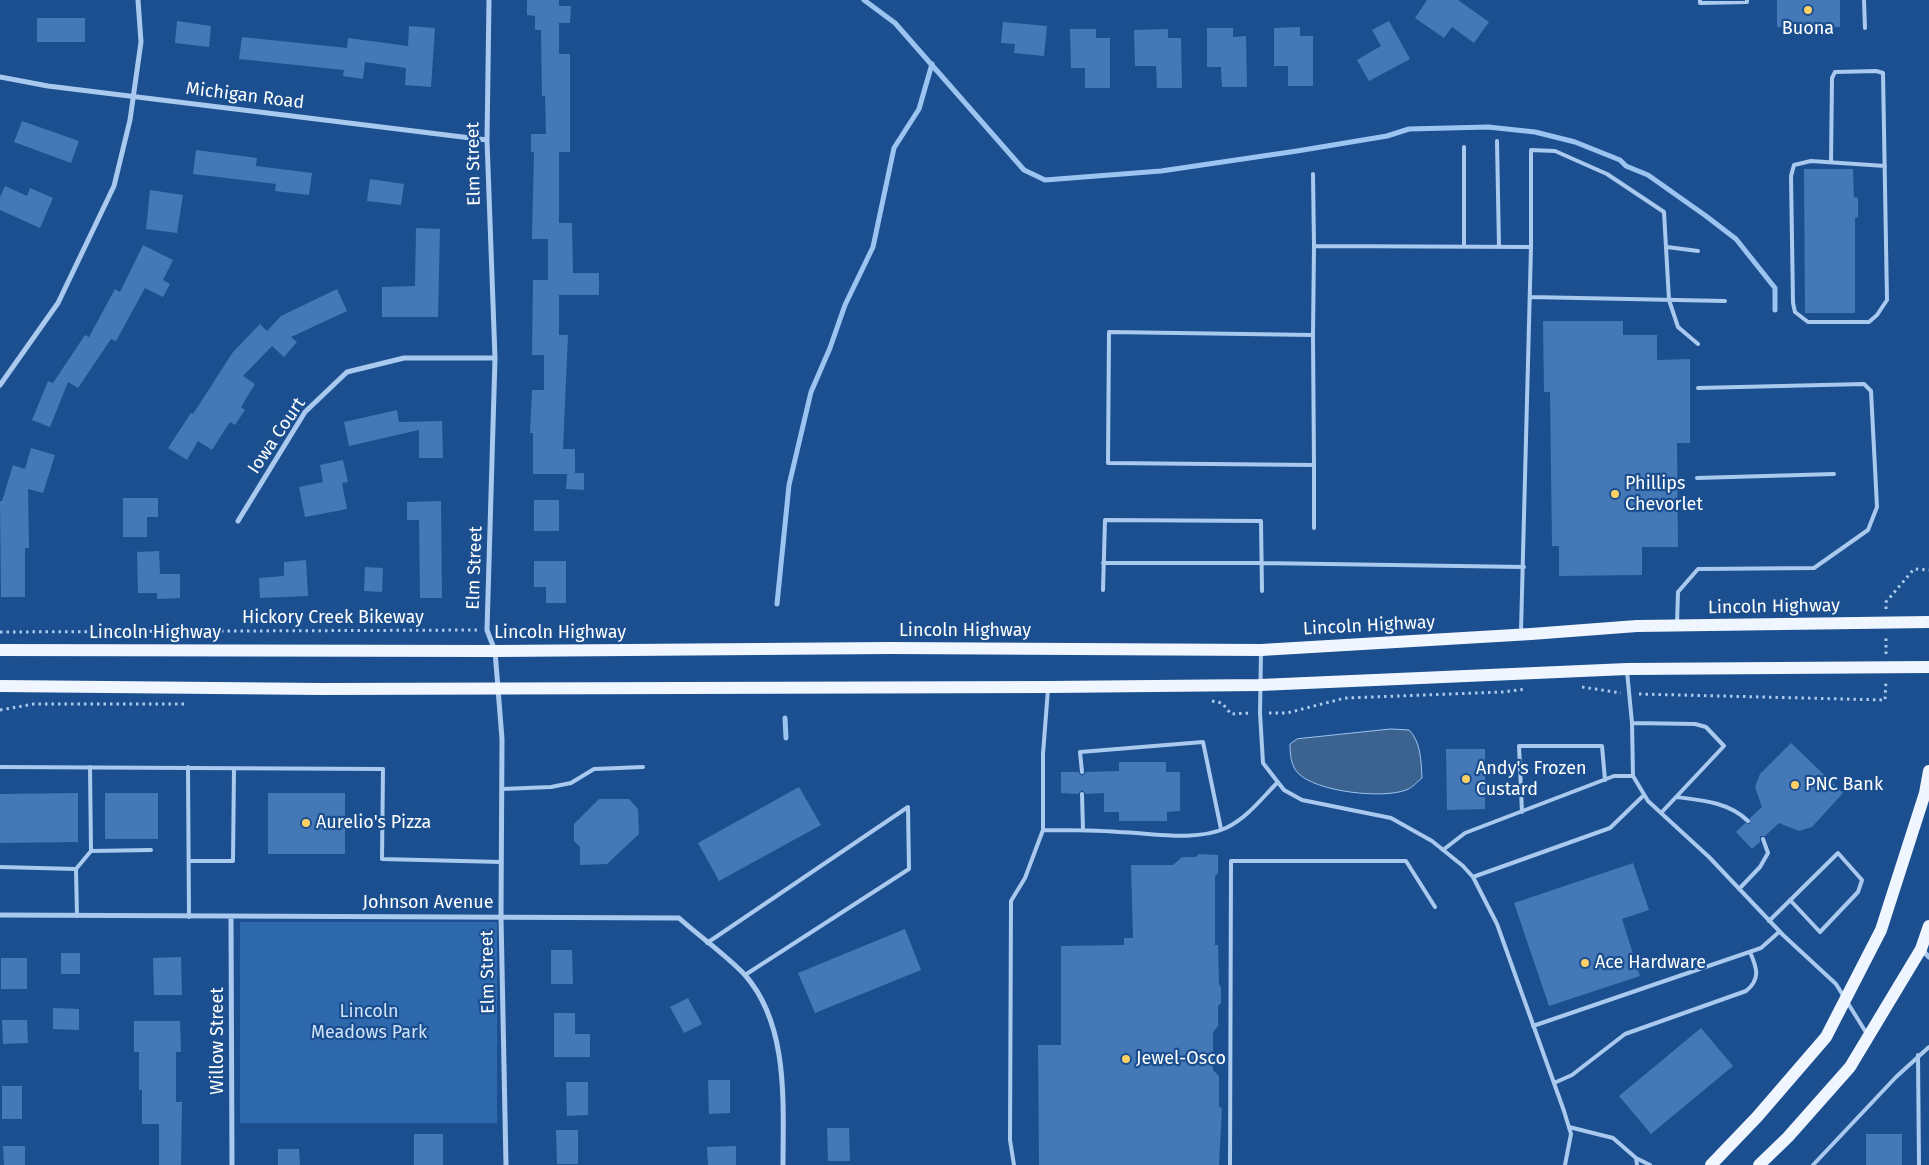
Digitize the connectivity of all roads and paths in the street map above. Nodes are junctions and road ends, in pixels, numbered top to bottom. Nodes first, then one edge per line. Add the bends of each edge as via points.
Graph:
1 (138, 0) edge
2 (489, 0) edge
3 (1700, 0) edge
4 (1747, 0) edge
5 (1864, 0) edge
6 (1865, 28) dead end
7 (0, 77) edge
8 (133, 96) junction
9 (486, 140) junction
10 (1497, 141) dead end
11 (1464, 147) dead end
12 (1831, 162) junction
13 (1885, 166) junction
14 (1313, 174) dead end
15 (1314, 246) junction
16 (1464, 247) junction
17 (1499, 247) junction
18 (1531, 247) junction
19 (1667, 247) junction
20 (1698, 252) dead end
21 (1530, 297) junction
22 (1669, 300) junction
23 (1725, 301) dead end
24 (1313, 335) junction
25 (1698, 344) dead end
26 (495, 358) junction
27 (2, 378) edge
28 (0, 385) edge
29 (1698, 388) dead end
30 (1314, 465) junction
31 (1834, 474) dead end
32 (1697, 478) dead end
33 (238, 522) dead end
34 (1314, 528) dead end
35 (1103, 563) junction
36 (1261, 563) junction
37 (1524, 567) junction
38 (1929, 570) edge
39 (1103, 590) dead end
40 (1262, 591) dead end
41 (1887, 622) junction
42 (1929, 622) edge
43 (1678, 626) junction
44 (487, 630) junction
45 (0, 632) edge
46 (1521, 635) junction
47 (0, 650) edge
48 (1261, 650) junction
49 (495, 651) junction
50 (1929, 667) edge
51 (1627, 669) junction
52 (1886, 672) junction
53 (1260, 685) junction
54 (0, 686) edge
55 (1049, 687) junction
56 (498, 688) junction
57 (1632, 723) junction
58 (0, 767) edge
59 (90, 767) junction
60 (188, 767) junction
61 (234, 768) junction
62 (643, 768) dead end
63 (1929, 771) edge
64 (1082, 772) dead end
65 (1633, 776) junction
66 (1605, 780) junction
67 (1277, 783) junction
68 (502, 789) junction
69 (1082, 794) dead end
70 (1644, 795) junction
71 (1676, 797) junction
72 (1522, 812) junction
73 (1661, 813) junction
74 (1748, 820) dead end
75 (1221, 829) junction
76 (1043, 830) junction
77 (1083, 830) junction
78 (1763, 839) dead end
79 (151, 850) dead end
80 (1443, 850) junction
81 (91, 851) junction
82 (189, 861) junction
83 (501, 862) junction
84 (0, 868) edge
85 (76, 869) junction
86 (1473, 877) junction
87 (1739, 889) junction
88 (1790, 900) junction
89 (1435, 907) dead end
90 (0, 915) edge
91 (77, 916) junction
92 (189, 917) junction
93 (231, 917) junction
94 (501, 917) junction
95 (1769, 921) junction
96 (1929, 926) edge
97 (1779, 932) junction
98 (707, 943) junction
99 (1750, 952) junction
100 (1925, 953) edge
101 (745, 976) junction
102 (1846, 1000) junction
103 (1534, 1026) junction
104 (1868, 1036) junction
105 (1929, 1047) edge
106 (1918, 1055) junction
107 (1554, 1083) junction
108 (1569, 1127) junction
109 (1636, 1158) junction
110 (232, 1165) edge
111 (506, 1165) edge
112 (783, 1165) edge
113 (1014, 1165) edge
114 (1230, 1165) edge
115 (1565, 1165) edge
116 (1637, 1165) edge
117 (1650, 1165) edge
118 (1711, 1165) edge
119 (1759, 1165) edge
120 (1813, 1165) edge
121 (1919, 1165) edge

1 - 8 street via 141,42
2 - 9 street, Elm Street
3 - 4 lane via 1700,3
5 - 6 lane
7 - 8 street, Michigan Road
8 - 9 street, Michigan Road
8 - 27 street via 120,168 102,214 58,303
9 - 26 street, Elm Street
10 - 17 lane
11 - 16 lane
12 - 13 lane
12 - 13 lane via 1832,78 1835,72 1876,71 1883,73
12 - 13 lane via 1801,162 1794,165 1791,176 1795,312 1808,322 1869,322 1887,300
14 - 15 lane
15 - 16 lane
15 - 24 lane
16 - 17 lane
17 - 18 lane
18 - 19 lane via 1531,150 1555,152 1607,174 1664,212
18 - 21 lane
19 - 20 lane
19 - 22 lane
21 - 22 lane
21 - 37 lane
22 - 23 lane
22 - 25 lane via 1678,327
24 - 30 lane
24 - 30 lane via 1109,332 1108,462
26 - 33 street, Iowa Court via 404,358 347,372 305,412
26 - 44 street, Elm Street
27 - 28 street
29 - 43 lane via 1864,384 1871,391 1877,507 1868,530 1814,568 1698,569 1678,592
30 - 34 lane
31 - 32 lane
35 - 36 lane
35 - 36 lane via 1105,520 1261,522
35 - 39 lane
36 - 37 lane
36 - 40 lane
37 - 46 lane
38 - 41 path via 1914,569 1886,602
41 - 42 main road, Lincoln Highway
41 - 43 main road, Lincoln Highway
41 - 52 path
43 - 46 main road, Lincoln Highway
44 - 45 path, Hickory Creek Bikeway
44 - 49 street, Elm Street
46 - 48 main road, Lincoln Highway
47 - 49 main road, Lincoln Highway
48 - 49 main road, Lincoln Highway
48 - 53 lane
49 - 56 street, Elm Street
50 - 52 main road
51 - 52 main road
51 - 53 main road
51 - 57 lane
53 - 55 main road
53 - 67 lane via 1263,763
54 - 56 main road
55 - 56 main road
55 - 76 lane via 1043,754
56 - 68 street, Elm Street
57 - 65 lane
57 - 71 lane via 1695,724 1706,727 1724,746
58 - 59 lane
59 - 60 lane
59 - 81 lane
60 - 61 lane
60 - 82 lane
61 - 82 lane via 233,861
61 - 83 lane via 383,769 382,859
62 - 68 lane via 594,769 572,783
63 - 102 main road via 1925,793 1881,930
64 - 75 lane via 1080,752 1203,742
65 - 66 lane via 1614,776
65 - 70 lane
66 - 72 lane
66 - 72 lane via 1602,746 1519,746
67 - 75 lane via 1246,816
67 - 80 lane via 1302,800 1390,818
68 - 83 street, Elm Street
69 - 77 lane
70 - 73 lane
70 - 86 lane via 1610,828
71 - 73 lane
71 - 74 lane via 1727,807
72 - 80 lane via 1465,833
73 - 87 lane
75 - 77 lane via 1185,835
76 - 77 lane
76 - 113 lane via 1026,878 1012,901 1010,1140
78 - 87 lane via 1768,853 1760,867
79 - 81 lane
80 - 86 lane
81 - 85 lane
82 - 92 lane
83 - 94 street, Elm Street
84 - 85 lane
85 - 91 lane
86 - 103 lane via 1497,924
87 - 95 lane
88 - 88 lane via 1838,853 1862,880 1858,892 1820,932
88 - 95 lane
89 - 114 lane via 1406,861 1231,861
90 - 91 street, Johnson Avenue
91 - 92 street, Johnson Avenue
92 - 93 street, Johnson Avenue
93 - 94 street, Johnson Avenue
93 - 110 street, Willow Street
94 - 98 street, Johnson Avenue via 679,918
94 - 111 street, Elm Street
95 - 97 lane
96 - 100 main road
97 - 99 lane via 1762,948
97 - 102 lane via 1836,984
98 - 101 street, Johnson Avenue
98 - 101 lane via 908,807 909,869
99 - 103 lane
99 - 107 lane via 1758,970 1754,985 1746,991 1624,1034 1572,1075
100 - 104 main road
101 - 112 street, Johnson Avenue via 769,1012 779,1056
102 - 104 lane
102 - 118 main road via 1826,1037
103 - 107 lane
104 - 119 main road via 1850,1066
105 - 106 lane
106 - 120 lane
106 - 121 lane
107 - 108 lane
108 - 109 lane via 1614,1138
108 - 115 lane via 1571,1134
109 - 116 lane
109 - 117 lane

